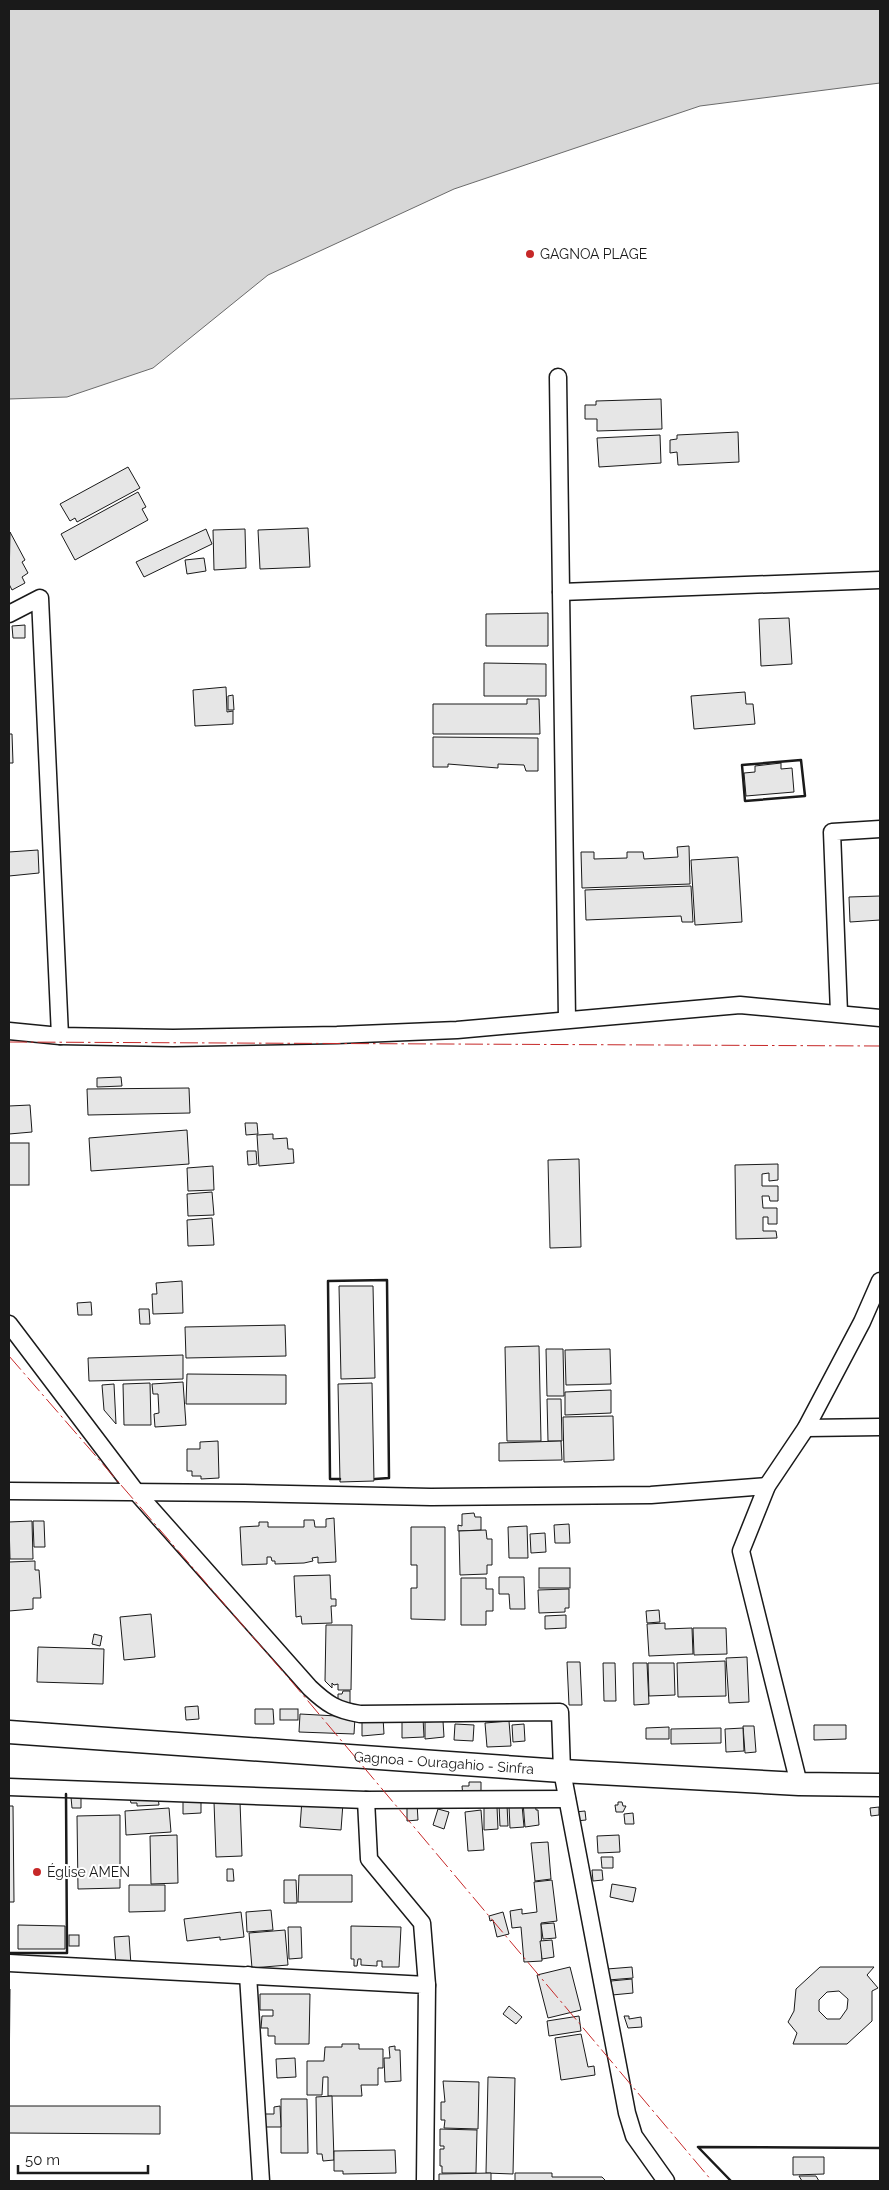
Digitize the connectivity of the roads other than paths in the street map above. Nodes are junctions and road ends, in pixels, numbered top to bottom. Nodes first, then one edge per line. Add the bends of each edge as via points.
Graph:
1 (558, 377) dead end
2 (880, 580) edge
3 (561, 592) junction
4 (9, 614) edge
5 (880, 829) edge
6 (839, 1013) junction
7 (880, 1018) edge
8 (567, 1019) junction
9 (9, 1031) edge
10 (60, 1036) junction
11 (880, 1280) edge
12 (9, 1324) edge
13 (880, 1427) edge
14 (806, 1428) junction
15 (767, 1486) junction
16 (9, 1491) edge
17 (137, 1493) junction
18 (9, 1732) edge
19 (562, 1771) junction
20 (799, 1784) junction
21 (880, 1785) edge
22 (9, 1787) edge
23 (567, 1799) junction
24 (366, 1800) junction
25 (9, 1963) edge
26 (248, 1975) junction
27 (427, 1985) junction
28 (261, 2181) edge
29 (425, 2181) edge
30 (666, 2181) edge

1 - 3 street
2 - 3 street
3 - 8 street
4 - 10 street via 40,598
5 - 6 street via 832,832
6 - 7 street
6 - 8 street via 740,1005
8 - 10 street via 457,1030 337,1035
9 - 10 street
11 - 14 street via 862,1322
12 - 17 street
13 - 14 street
14 - 15 street
15 - 17 street via 601,1496
15 - 20 street via 741,1551
16 - 17 street
17 - 19 street via 327,1704 341,1711 360,1714 560,1712
18 - 19 main road, Gagnoa - Ouragahio - Sinfra
19 - 20 main road, Gagnoa - Ouragahio - Sinfra
19 - 23 street
20 - 21 main road, Gagnoa - Ouragahio - Sinfra
22 - 24 street
23 - 24 street
23 - 30 street via 627,2113 634,2136
24 - 27 street via 369,1859 422,1923
25 - 26 street
26 - 27 street
26 - 28 street
27 - 29 street

